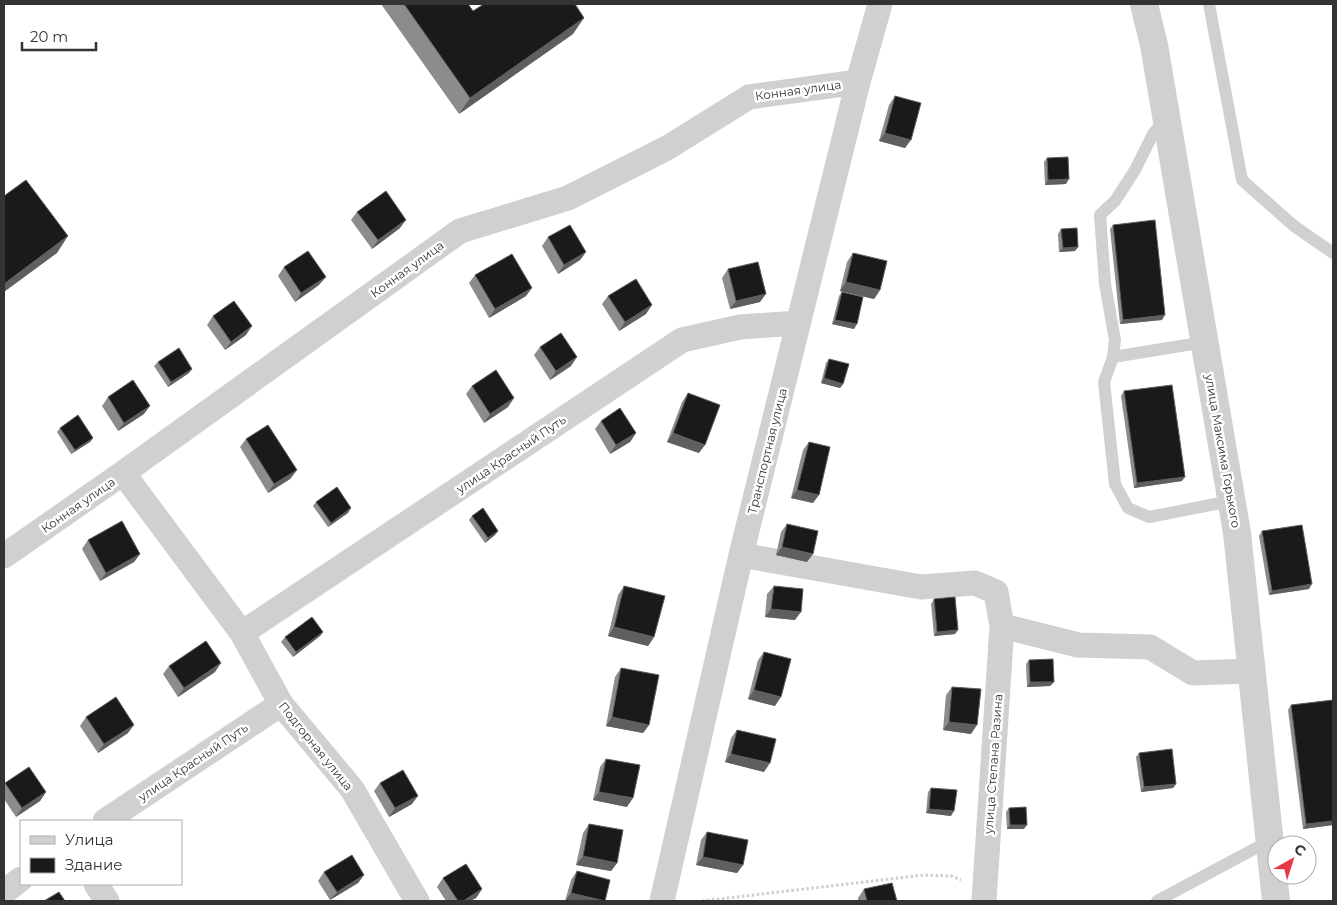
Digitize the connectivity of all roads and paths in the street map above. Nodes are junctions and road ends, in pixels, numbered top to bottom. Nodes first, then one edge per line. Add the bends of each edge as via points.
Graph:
1 (880, 4) edge
2 (1144, 4) edge
3 (1209, 4) edge
4 (858, 82) junction
5 (1166, 117) junction
6 (1333, 253) edge
7 (798, 323) junction
8 (1204, 342) junction
9 (1113, 357) junction
10 (122, 473) junction
11 (1231, 501) junction
12 (741, 555) junction
13 (4, 556) edge
14 (1002, 626) junction
15 (242, 633) junction
16 (1251, 671) junction
17 (281, 704) junction
18 (107, 820) edge
19 (1268, 835) edge
20 (1267, 842) edge
21 (20, 880) edge
22 (97, 885) edge
23 (1271, 885) edge
24 (4, 892) edge
25 (984, 896) edge
26 (107, 901) edge
27 (417, 901) edge
28 (662, 901) edge
29 (702, 901) edge
30 (1157, 901) edge
31 (1272, 901) edge

1 - 4 street, Транспортная улица
2 - 5 street, улица Максима Горького
3 - 6 lane via 1242,180 1294,226
4 - 7 street, Транспортная улица
4 - 10 street, Конная улица via 749,96 667,148 568,198 460,231
5 - 8 street, улица Максима Горького
5 - 9 lane via 1115,201 1100,215 1105,284 1115,340
7 - 12 street, Транспортная улица
7 - 15 street, улица Красный Путь via 740,327 682,340
8 - 9 lane
8 - 11 street, улица Максима Горького
9 - 11 lane via 1104,382 1115,484 1128,508 1149,517
10 - 13 street, Конная улица
10 - 15 street, Подгорная улица
11 - 16 street, улица Максима Горького
12 - 14 street, улица Степана Разина via 920,587 975,583 996,592
12 - 28 street, Транспортная улица
14 - 16 street via 1078,645 1150,647 1193,673
14 - 25 street, улица Степана Разина
15 - 17 street, Подгорная улица
16 - 19 street, улица Максима Горького
17 - 18 street, улица Красный Путь
17 - 27 street, Подгорная улица via 352,789
20 - 30 lane
21 - 24 street
22 - 26 street
23 - 31 street, улица Максима Горького
25 - 29 path via 951,876 924,875

